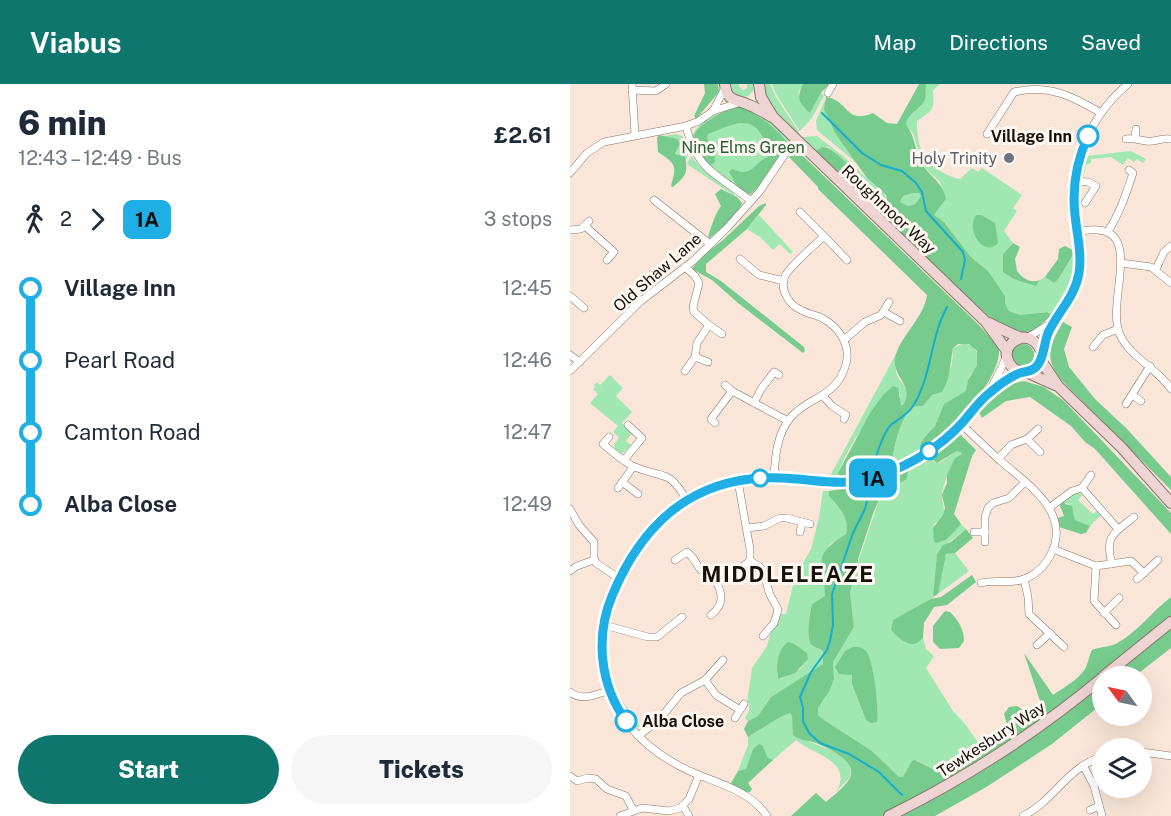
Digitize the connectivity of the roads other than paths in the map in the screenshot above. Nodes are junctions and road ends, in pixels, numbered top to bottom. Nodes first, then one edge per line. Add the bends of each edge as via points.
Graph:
1 (666, 84) edge
2 (833, 84) edge
3 (1128, 84) edge
4 (1032, 85) edge
5 (725, 86) edge
6 (759, 86) edge
7 (632, 87) edge
8 (828, 93) dead end
9 (741, 103) junction
10 (713, 111) junction
11 (1101, 113) junction
12 (773, 117) junction
13 (686, 126) junction
14 (1136, 129) dead end
15 (987, 134) dead end
16 (635, 135) junction
17 (1135, 138) junction
18 (1126, 139) dead end
19 (1171, 139) edge
20 (789, 148) dead end
21 (1129, 170) dead end
22 (570, 173) edge
23 (1075, 181) junction
24 (654, 200) dead end
25 (751, 201) junction
26 (1085, 203) dead end
27 (800, 212) dead end
28 (570, 230) edge
29 (1108, 231) junction
30 (1077, 232) junction
31 (824, 236) junction
32 (710, 244) junction
33 (1171, 246) edge
34 (740, 259) dead end
35 (607, 260) dead end
36 (847, 260) dead end
37 (1121, 263) junction
38 (685, 267) junction
39 (1156, 270) junction
40 (784, 281) junction
41 (1171, 283) edge
42 (570, 296) edge
43 (889, 302) dead end
44 (584, 308) dead end
45 (884, 312) junction
46 (1055, 320) junction
47 (900, 321) dead end
48 (986, 322) junction
49 (709, 325) junction
50 (1118, 330) junction
51 (722, 334) dead end
52 (1024, 338) junction
53 (844, 340) junction
54 (1093, 347) dead end
55 (1007, 353) junction
56 (570, 355) edge
57 (1041, 356) junction
58 (695, 357) junction
59 (580, 362) junction
60 (708, 362) dead end
61 (1150, 366) junction
62 (570, 371) edge
63 (685, 371) dead end
64 (1023, 372) junction
65 (778, 375) dead end
66 (725, 386) dead end
67 (1058, 386) junction
68 (1171, 389) edge
69 (732, 391) junction
70 (1132, 395) junction
71 (823, 396) junction
72 (986, 396) junction
73 (1141, 401) dead end
74 (754, 403) junction
75 (1126, 405) dead end
76 (844, 419) dead end
77 (788, 421) junction
78 (715, 423) dead end
79 (961, 424) junction
80 (628, 425) dead end
81 (1038, 429) dead end
82 (609, 437) dead end
83 (1028, 439) junction
84 (1040, 452) dead end
85 (998, 459) junction
86 (624, 460) junction
87 (633, 467) junction
88 (1091, 475) dead end
89 (774, 478) junction
90 (738, 481) junction
91 (1025, 482) junction
92 (1082, 488) junction
93 (638, 494) dead end
94 (686, 499) junction
95 (1171, 503) edge
96 (1049, 508) junction
97 (570, 509) edge
98 (1134, 517) dead end
99 (802, 522) junction
100 (810, 524) dead end
101 (747, 528) junction
102 (1118, 529) junction
103 (800, 532) dead end
104 (974, 532) dead end
105 (985, 532) junction
106 (985, 542) dead end
107 (1053, 549) junction
108 (594, 560) junction
109 (675, 560) dead end
110 (1158, 560) dead end
111 (750, 561) junction
112 (1112, 564) junction
113 (1096, 566) junction
114 (570, 571) edge
115 (1144, 573) junction
116 (714, 577) junction
117 (620, 579) junction
118 (1024, 579) junction
119 (1137, 579) dead end
120 (1005, 582) junction
121 (981, 583) dead end
122 (1005, 591) dead end
123 (1119, 598) dead end
124 (1104, 613) junction
125 (711, 615) dead end
126 (682, 617) dead end
127 (1171, 622) edge
128 (604, 625) junction
129 (1116, 625) dead end
130 (1050, 633) junction
131 (763, 636) dead end
132 (1037, 645) dead end
133 (1064, 647) dead end
134 (723, 660) dead end
135 (1117, 666) edge
136 (705, 680) junction
137 (1092, 686) edge
138 (610, 690) junction
139 (573, 694) edge
140 (570, 705) edge
141 (735, 718) dead end
142 (638, 736) junction
143 (1152, 753) edge
144 (1171, 756) edge
145 (1092, 761) edge
146 (1083, 765) junction
147 (699, 775) junction
148 (570, 776) edge
149 (683, 806) junction
150 (1099, 806) junction
151 (633, 810) junction
152 (1090, 810) dead end
153 (620, 816) edge
154 (689, 816) edge
155 (767, 816) edge
156 (889, 816) edge
157 (1023, 816) edge
158 (1102, 816) edge

1 - 7 street via 656,91
2 - 8 street
3 - 11 street
4 - 11 street via 1056,87
4 - 15 street via 1014,92
5 - 9 main road, Roughmoor Way via 730,98
5 - 10 street
6 - 9 main road, Roughmoor Way via 754,98
6 - 12 main road, Roughmoor Way
7 - 16 street
9 - 10 street
9 - 12 main road, Roughmoor Way
10 - 13 street
11 - 23 street via 1085,142
12 - 48 main road, Roughmoor Way
13 - 16 street
13 - 25 street via 694,152 704,166
14 - 17 street
16 - 22 street via 598,145
17 - 18 street
17 - 19 street via 1148,142
20 - 25 street, Old Shaw Lane
21 - 29 street via 1133,173 1122,207
23 - 26 street via 1096,186
23 - 30 street
24 - 32 street
25 - 32 street, Old Shaw Lane
27 - 31 street
28 - 35 street via 587,224 617,250
29 - 30 street via 1094,228
29 - 37 street via 1117,243
30 - 46 street via 1078,275 1069,300
31 - 36 street
31 - 40 street via 787,272
32 - 38 street, Old Shaw Lane
33 - 39 street
34 - 40 street via 759,275
37 - 39 street
37 - 50 street
38 - 49 street via 699,283 694,312
38 - 59 street, Old Shaw Lane via 641,301
39 - 41 street
40 - 53 street via 784,290 792,303 824,319
42 - 44 street
43 - 45 street
45 - 47 street
45 - 53 street
46 - 52 street
46 - 57 street
48 - 52 main road, Roughmoor Way
48 - 55 main road, Roughmoor Way
49 - 51 street
49 - 58 street via 697,343
50 - 54 street via 1103,335
50 - 61 street via 1128,347
52 - 55 main road via 1011,343
52 - 57 main road, Roughmoor Way via 1036,343
53 - 71 street via 846,363
55 - 64 main road, Roughmoor Way via 1012,368
55 - 72 street
56 - 59 street
57 - 64 main road via 1035,369
57 - 67 main road, Roughmoor Way
58 - 60 street
58 - 63 street
59 - 62 street, Old Shaw Lane
61 - 68 street
61 - 70 street
64 - 67 main road, Roughmoor Way
64 - 72 street
65 - 74 street via 774,372
66 - 69 street
67 - 95 main road, Roughmoor Way
69 - 74 street
69 - 78 street via 711,419
70 - 73 street
70 - 75 street
71 - 76 street via 846,416
71 - 77 street via 800,408
72 - 79 street
74 - 77 street
77 - 89 street via 778,446
79 - 85 street
79 - 89 street via 921,456 867,480 827,483
80 - 86 street via 645,440
81 - 83 street
82 - 86 street via 603,444
83 - 84 street
83 - 85 street via 1011,445
85 - 91 street
86 - 87 street
87 - 93 street via 620,485
87 - 94 street via 669,477
88 - 92 street
89 - 90 street
90 - 94 street
90 - 101 street
91 - 96 street
91 - 105 street via 1009,498 988,508
92 - 96 street
92 - 102 street
94 - 117 street via 646,536
96 - 107 street via 1056,526
97 - 108 street via 594,542
98 - 102 street
99 - 100 street
99 - 101 street via 787,518
99 - 103 street
101 - 111 street
102 - 112 street via 1110,540
104 - 105 street
105 - 106 street
107 - 113 street
107 - 118 street via 1040,569
108 - 114 street
108 - 117 street
109 - 116 street via 689,549 699,570
110 - 115 street
111 - 116 street
111 - 131 street via 765,573 768,591 778,610 774,623
112 - 113 street
112 - 115 street via 1131,561
113 - 124 street via 1094,601
115 - 119 street
116 - 125 street via 722,601
117 - 128 street
118 - 120 street
118 - 130 street via 1029,614
120 - 121 street
120 - 122 street
123 - 124 street
124 - 129 street
126 - 128 street via 657,638
127 - 135 main road, Tewkesbury Way
128 - 138 street via 603,661
130 - 132 street
130 - 133 street
134 - 136 street
136 - 141 street via 716,695 742,707
136 - 142 street via 681,693 658,722
137 - 156 main road, Tewkesbury Way via 990,761
138 - 139 street via 587,697
138 - 142 street via 622,716
139 - 140 street
142 - 147 street via 660,755
143 - 144 street
145 - 146 street
146 - 150 street
146 - 157 street via 1046,801
147 - 149 street
147 - 155 street via 742,794
148 - 151 street via 577,781 596,779 607,789 624,794
149 - 151 street via 669,811
149 - 154 street
150 - 152 street
150 - 158 street
151 - 153 street

